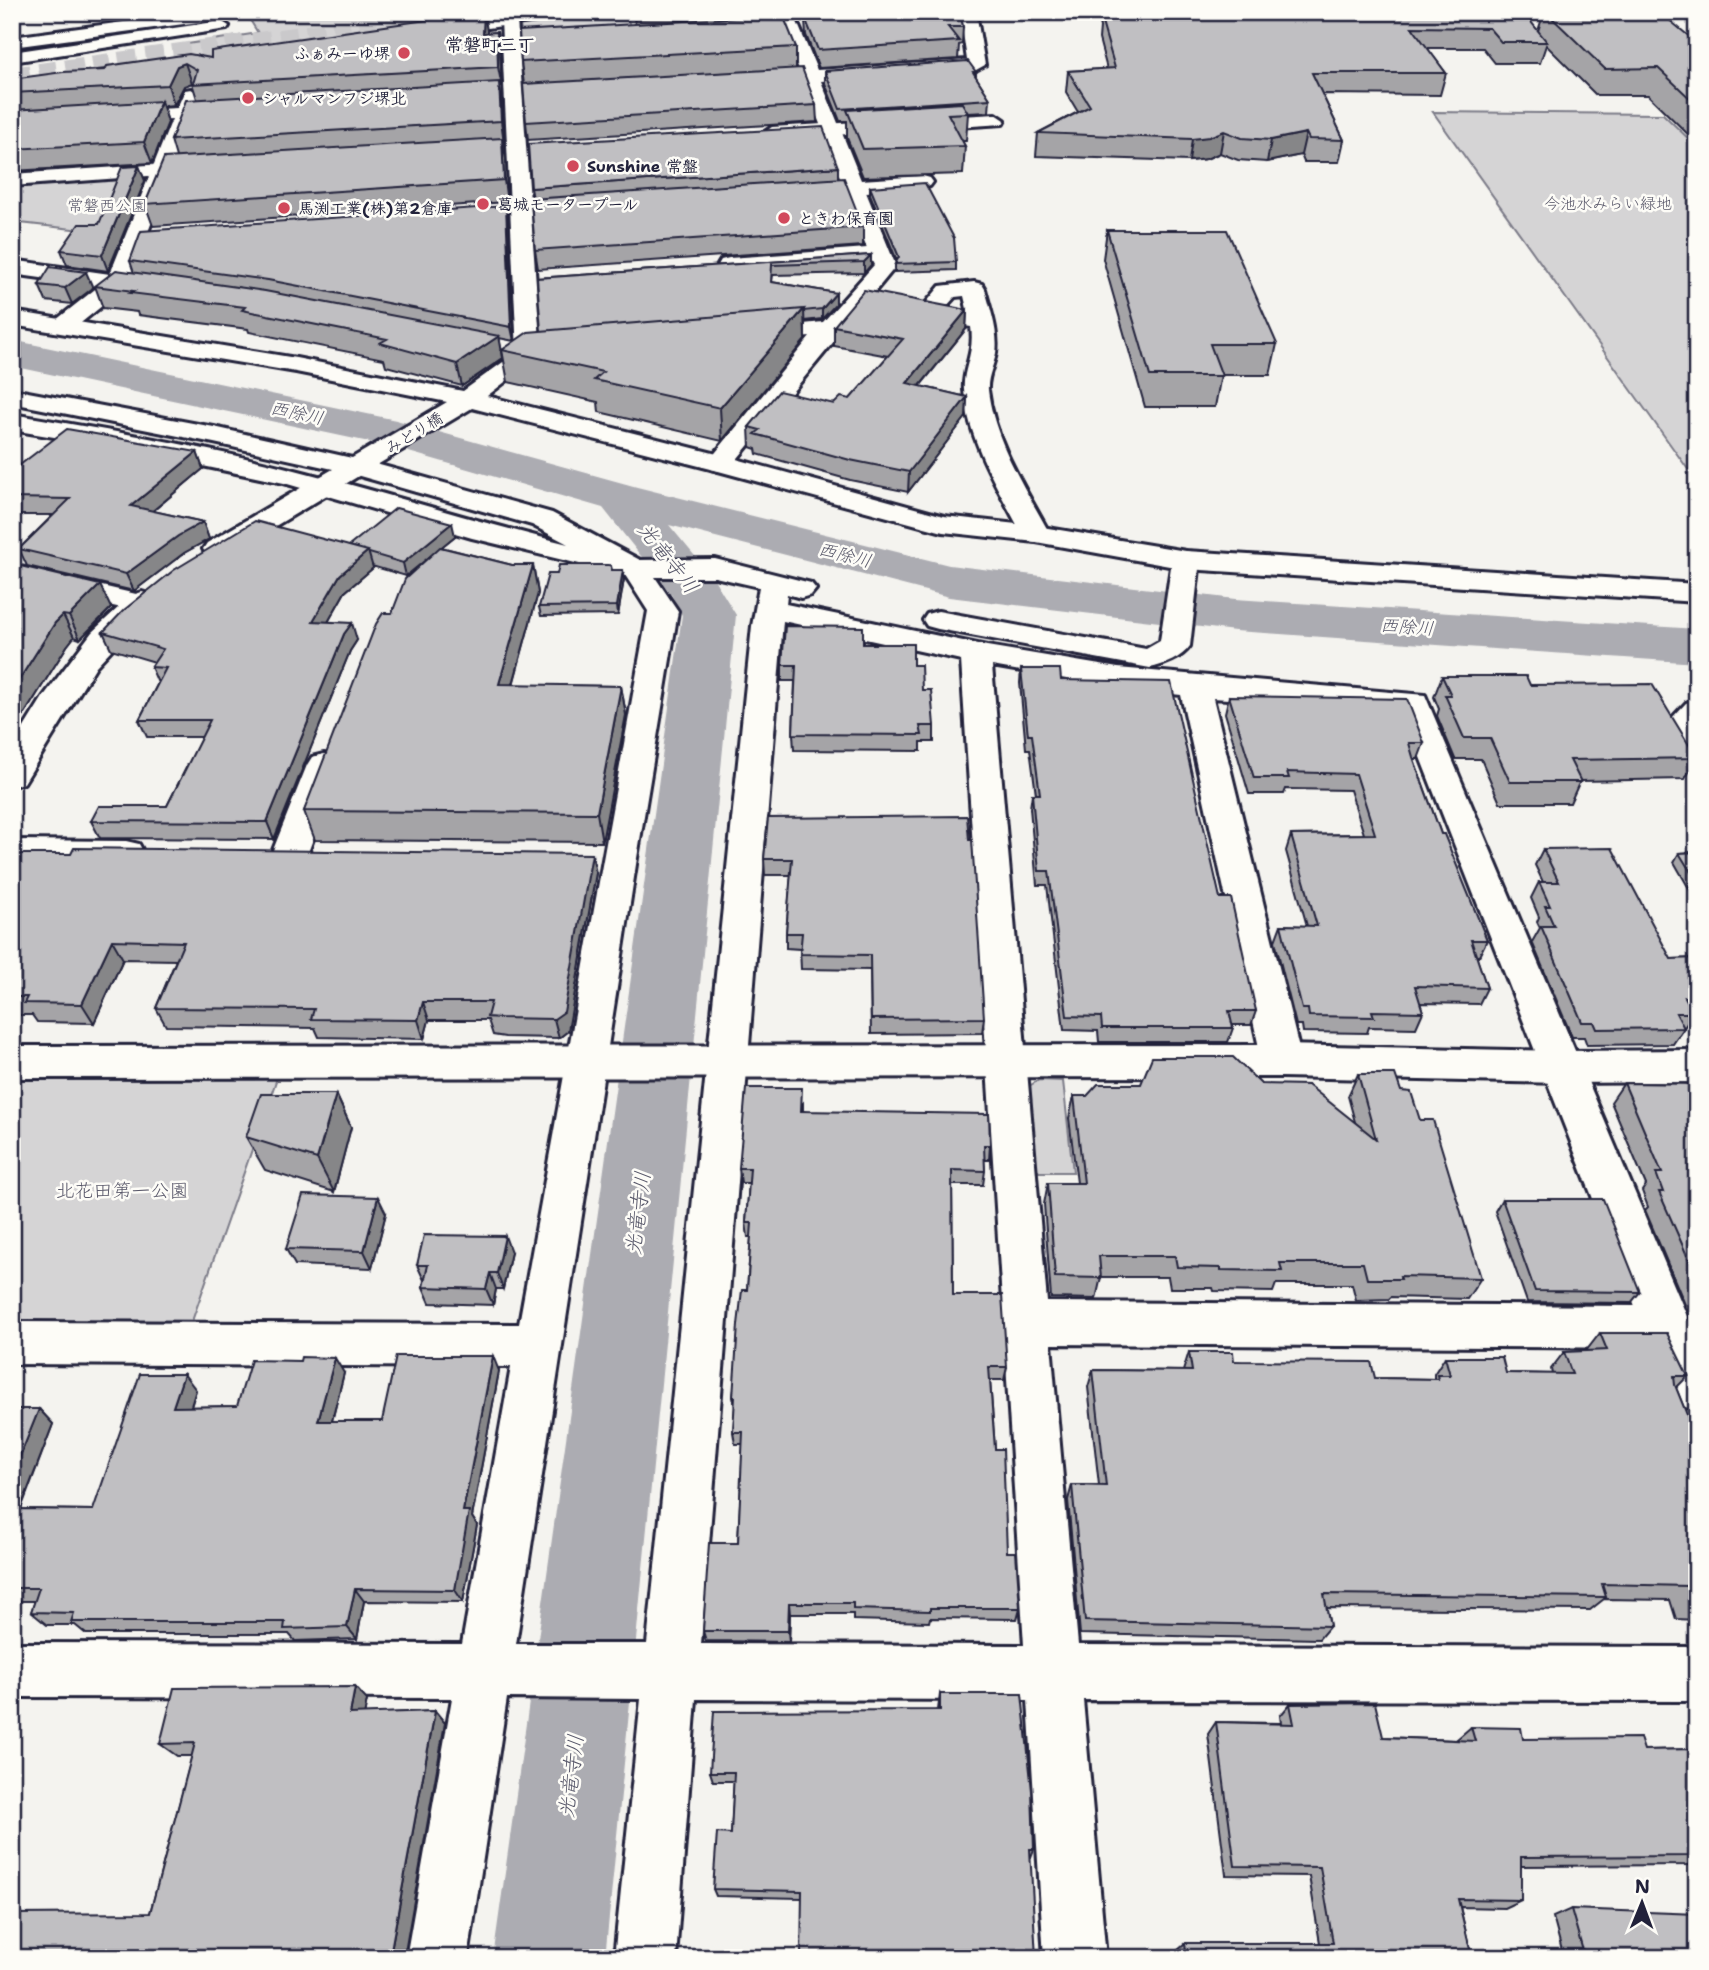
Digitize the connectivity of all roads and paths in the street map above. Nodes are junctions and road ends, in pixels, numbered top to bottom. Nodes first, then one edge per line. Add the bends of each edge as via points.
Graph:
1 (236, 12) edge
2 (565, 12) edge
3 (964, 16) edge
4 (509, 20) junction
5 (790, 25) edge
6 (221, 26) dead end
7 (415, 34) edge
8 (12, 42) edge
9 (12, 57) edge
10 (100, 62) dead end
11 (12, 72) edge
12 (811, 76) junction
13 (197, 77) edge
14 (730, 81) edge
15 (249, 109) edge
16 (184, 113) junction
17 (996, 120) dead end
18 (12, 123) edge
19 (832, 130) junction
20 (750, 135) edge
21 (230, 166) edge
22 (162, 170) junction
23 (12, 180) edge
24 (923, 182) edge
25 (854, 187) junction
26 (771, 193) edge
27 (165, 234) edge
28 (138, 236) junction
29 (880, 254) junction
30 (12, 267) edge
31 (702, 267) edge
32 (552, 278) edge
33 (525, 280) junction
34 (118, 282) junction
35 (182, 290) edge
36 (12, 318) edge
37 (981, 321) dead end
38 (64, 325) junction
39 (830, 328) junction
40 (734, 336) edge
41 (502, 348) edge
42 (557, 351) edge
43 (529, 354) junction
44 (12, 396) edge
45 (461, 404) junction
46 (66, 406) junction
47 (14, 424) edge
48 (366, 462) junction
49 (720, 463) junction
50 (289, 477) junction
51 (324, 487) junction
52 (482, 531) junction
53 (1036, 534) junction
54 (453, 554) edge
55 (1186, 560) junction
56 (193, 563) edge
57 (635, 569) junction
58 (12, 574) edge
59 (1697, 593) edge
60 (772, 596) junction
61 (976, 654) junction
62 (1195, 687) junction
63 (1697, 710) edge
64 (335, 735) edge
65 (1697, 735) edge
66 (12, 775) edge
67 (12, 852) edge
68 (165, 853) edge
69 (289, 855) edge
70 (720, 1061) junction
71 (1282, 1061) junction
72 (12, 1062) edge
73 (1004, 1062) junction
74 (589, 1063) junction
75 (1697, 1066) edge
76 (1563, 1067) junction
77 (1027, 1323) junction
78 (1665, 1327) junction
79 (12, 1343) edge
80 (539, 1346) junction
81 (1697, 1389) edge
82 (12, 1670) edge
83 (485, 1671) junction
84 (661, 1671) junction
85 (1053, 1671) junction
86 (1697, 1674) edge
87 (436, 1958) edge
88 (645, 1958) edge
89 (1074, 1958) edge

1 - 8 main road
2 - 4 main road
3 - 12 main road via 975,65
4 - 7 main road
4 - 33 main road via 518,46 515,94
5 - 12 main road
6 - 9 main road
10 - 11 main road
12 - 14 main road
12 - 19 main road
13 - 16 main road
15 - 16 main road
16 - 18 main road
16 - 22 main road
17 - 19 main road
19 - 20 main road
19 - 25 main road
21 - 22 main road
22 - 23 main road
22 - 28 main road
24 - 25 main road
25 - 26 main road
25 - 29 main road
27 - 28 main road
28 - 34 main road
29 - 31 main road
29 - 39 main road via 885,266
30 - 34 main road
32 - 33 main road
33 - 43 main road
34 - 35 main road
34 - 38 main road
36 - 38 main road
37 - 53 main road via 985,350 975,388 989,435
38 - 45 main road via 296,365
39 - 40 main road
39 - 49 main road
41 - 43 main road
42 - 43 main road
43 - 45 main road, みどり橋
44 - 46 main road
45 - 48 main road, みどり橋
45 - 49 main road
46 - 48 main road
46 - 50 main road via 126,429 251,461
47 - 50 main road via 102,437
48 - 51 main road, みどり橋
48 - 57 main road via 542,519
49 - 53 main road via 943,524
50 - 51 main road
51 - 52 main road
51 - 56 main road, みどり橋
52 - 54 main road
52 - 57 main road
53 - 55 main road
55 - 59 main road
55 - 60 main road via 1175,646 1150,659 945,621
57 - 60 main road via 715,568
57 - 74 main road via 663,611 605,858
58 - 66 main road via 150,595 99,641 73,674
60 - 61 main road
60 - 70 main road
61 - 62 main road
61 - 73 main road
62 - 71 main road
62 - 76 main road via 1414,702
63 - 65 main road via 1687,719
64 - 69 main road
67 - 68 main road
70 - 73 main road
70 - 74 main road
70 - 84 main road
71 - 73 main road
71 - 76 main road
72 - 74 main road
73 - 77 main road
74 - 80 main road
75 - 76 main road
76 - 78 main road
77 - 78 main road
77 - 85 main road
78 - 81 main road
79 - 80 main road
80 - 83 main road
82 - 83 main road
83 - 84 main road
83 - 87 main road
84 - 85 main road
84 - 88 main road
85 - 86 main road
85 - 89 main road

